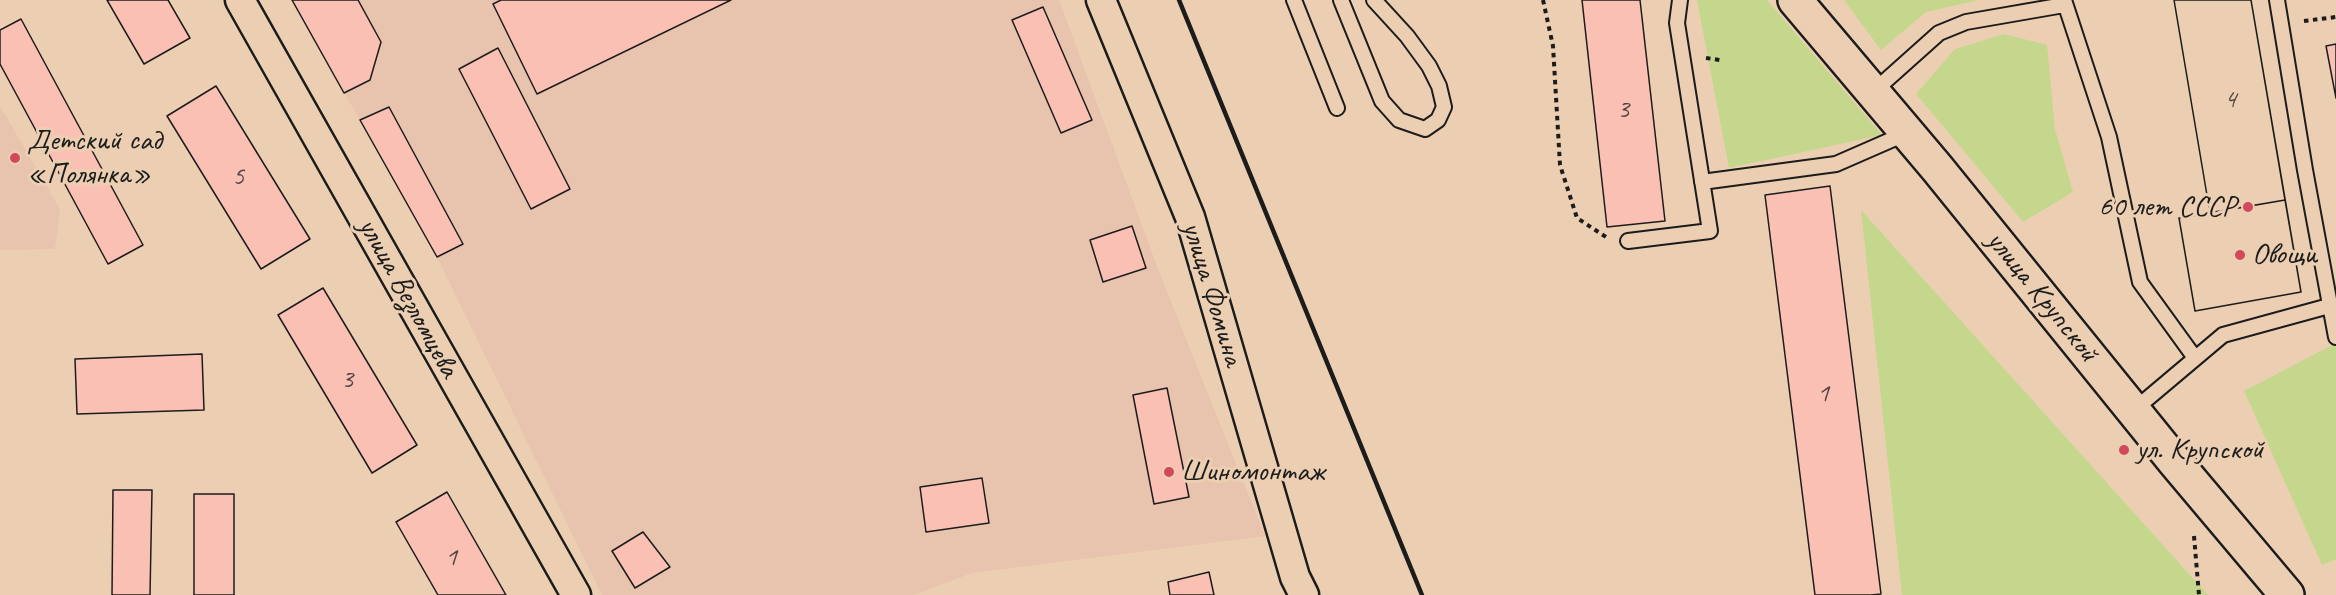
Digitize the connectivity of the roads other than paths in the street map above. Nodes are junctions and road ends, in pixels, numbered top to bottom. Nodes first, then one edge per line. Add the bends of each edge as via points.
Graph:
1 (240, 0) edge
2 (1101, 0) edge
3 (1294, 0) edge
4 (1341, 0) edge
5 (1374, 0) edge
6 (1680, 0) edge
7 (1795, 0) edge
8 (2277, 0) edge
9 (2064, 2) edge
10 (1873, 92) junction
11 (1337, 108) dead end
12 (1908, 134) junction
13 (1702, 182) junction
14 (1628, 241) road end
15 (2329, 306) junction
16 (2336, 338) edge
17 (2195, 358) junction
18 (2134, 410) junction
19 (576, 595) edge
20 (1304, 595) edge
21 (2287, 595) edge

1 - 19 street, улица Везломцева
2 - 20 street, улица Фомина via 1190,217 1295,577
3 - 11 lane
4 - 5 lane via 1382,101 1399,120 1425,129 1438,120 1444,107 1439,86 1407,36
6 - 13 lane via 1677,23
7 - 10 street, улица Крупской
8 - 15 lane
9 - 10 lane via 1966,22 1939,33
9 - 17 lane via 2109,137 2140,282
10 - 12 street, улица Крупской
12 - 13 lane via 1836,164
12 - 18 street, улица Крупской
13 - 14 lane via 1710,231
15 - 16 lane
15 - 17 lane via 2223,334
17 - 18 lane
18 - 21 street, улица Крупской

